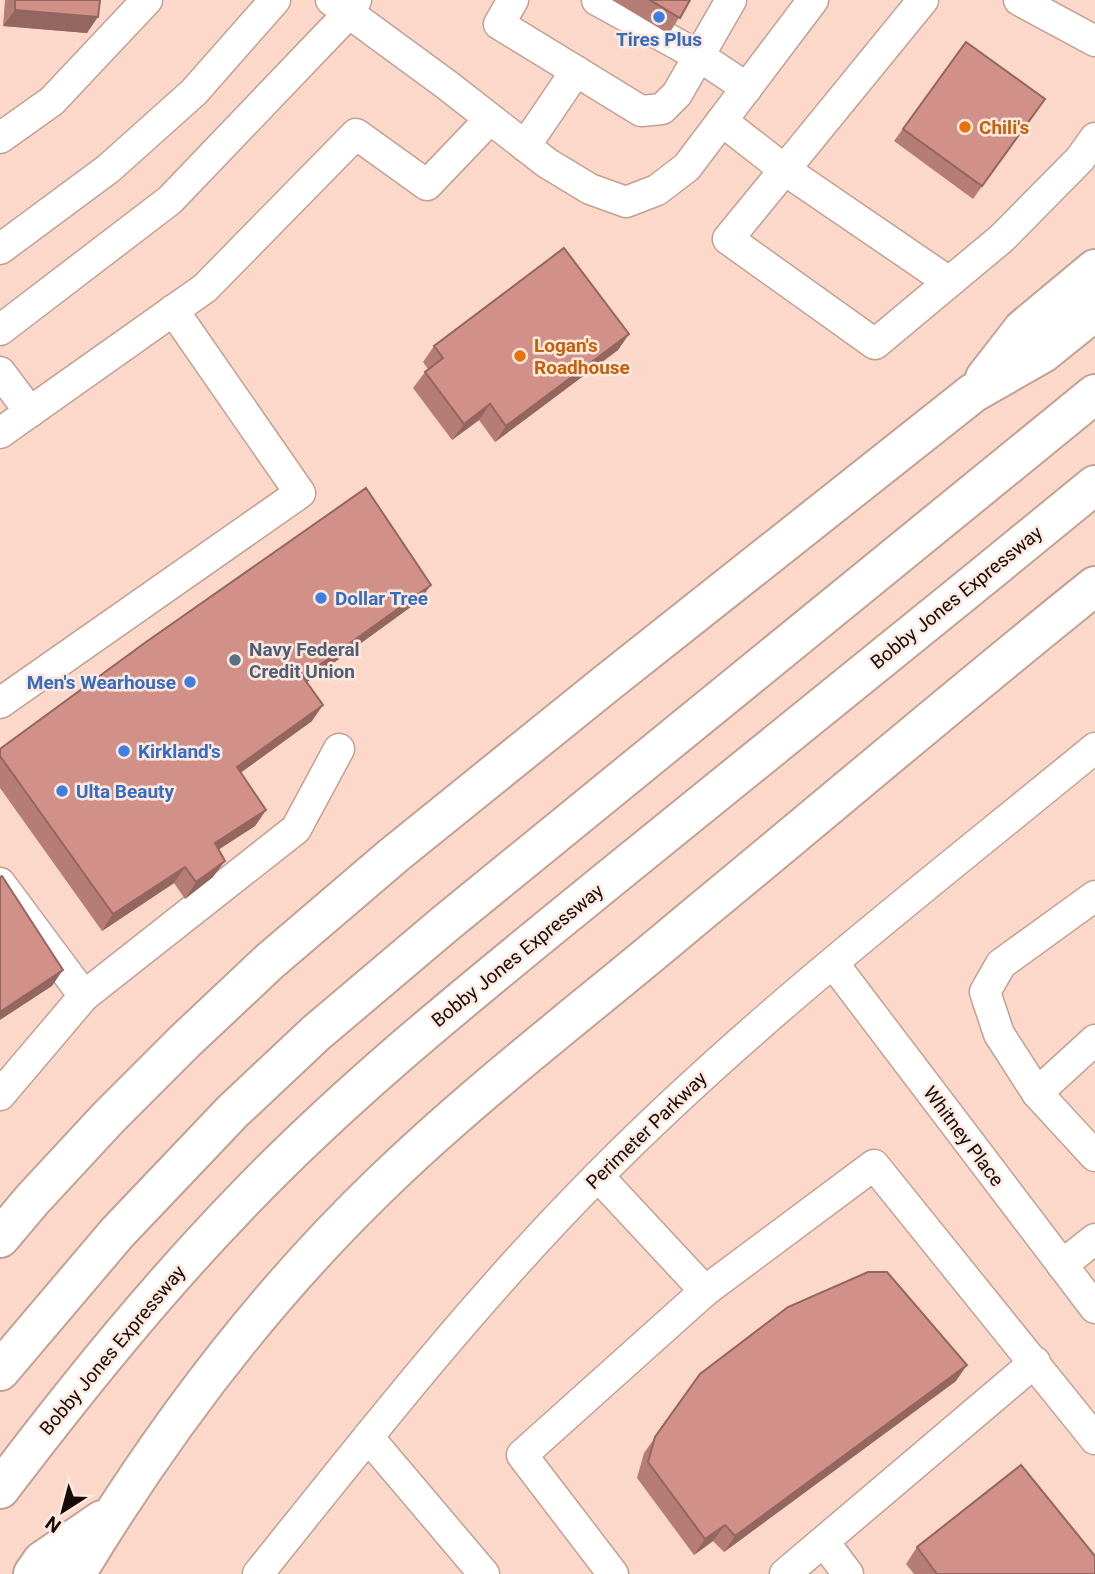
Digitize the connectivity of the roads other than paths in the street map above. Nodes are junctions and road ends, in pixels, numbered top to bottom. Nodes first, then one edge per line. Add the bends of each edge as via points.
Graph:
1 (147, 0) edge
2 (275, 0) edge
3 (513, 0) edge
4 (597, 0) edge
5 (731, 0) edge
6 (813, 0) edge
7 (923, 0) edge
8 (1029, 3) edge
9 (345, 5) edge
10 (1095, 41) edge
11 (699, 56) junction
12 (576, 71) junction
13 (747, 88) junction
14 (490, 119) junction
15 (722, 121) junction
16 (0, 138) edge
17 (1095, 138) edge
18 (525, 146) junction
19 (785, 170) junction
20 (0, 249) edge
21 (1095, 269) edge
22 (949, 282) junction
23 (173, 310) junction
24 (1095, 311) edge
25 (0, 330) edge
26 (0, 372) edge
27 (973, 393) junction
28 (1095, 394) edge
29 (30, 412) junction
30 (0, 433) edge
31 (1095, 485) edge
32 (1095, 586) edge
33 (0, 703) edge
34 (1095, 748) edge
35 (339, 749) dead end
36 (0, 883) edge
37 (1095, 895) edge
38 (833, 963) junction
39 (84, 996) junction
40 (1095, 1040) edge
41 (1037, 1093) junction
42 (0, 1096) edge
43 (1095, 1156) edge
44 (598, 1176) junction
45 (0, 1238) edge
46 (1095, 1239) edge
47 (1062, 1265) junction
48 (705, 1291) junction
49 (1095, 1308) edge
50 (1035, 1362) junction
51 (0, 1371) edge
52 (368, 1437) junction
53 (1095, 1439) edge
54 (0, 1489) edge
55 (113, 1513) junction
56 (824, 1542) junction
57 (33, 1574) edge
58 (76, 1574) edge
59 (258, 1574) edge
60 (484, 1574) edge
61 (613, 1574) edge
62 (785, 1574) edge
63 (848, 1574) edge

1 - 16 street via 52,101
2 - 20 street via 194,92 108,169
3 - 12 street via 499,24
4 - 11 street
5 - 11 street
6 - 13 street
7 - 19 street
8 - 10 street
9 - 14 street
9 - 25 street via 170,200
11 - 12 street via 677,94 662,109 641,111
11 - 13 street
12 - 18 street
13 - 15 street
14 - 18 street
14 - 23 street via 427,185 356,134 205,288
15 - 18 street via 687,166 657,190 626,202 590,189
15 - 19 street
17 - 22 street via 1002,238
19 - 22 street
19 - 22 street via 728,239 875,344
21 - 27 highway via 1023,329
23 - 29 street
23 - 33 street via 300,493
24 - 27 highway via 1043,353
26 - 29 street
27 - 45 highway via 394,855 270,961 108,1118
28 - 51 highway via 316,1033 232,1112 117,1233
29 - 30 street
31 - 54 highway, Bobby Jones Expressway via 556,922 406,1046 324,1121 166,1282
32 - 55 highway via 493,1082 415,1152 346,1219 223,1357
34 - 38 street, Perimeter Parkway
35 - 39 street via 296,829
36 - 39 street
37 - 41 street via 1001,964 985,992 999,1034
38 - 44 street, Perimeter Parkway via 706,1073
38 - 47 street, Whitney Place
39 - 42 street
40 - 41 street
41 - 43 street
44 - 48 street
44 - 52 street, Perimeter Parkway via 503,1277
46 - 47 street
47 - 49 street, Whitney Place
48 - 50 street via 874,1165
48 - 61 street via 522,1455
50 - 53 street
50 - 56 street
52 - 59 street, Perimeter Parkway
52 - 60 street
55 - 57 highway via 42,1560
55 - 58 highway
56 - 62 street
56 - 63 street

